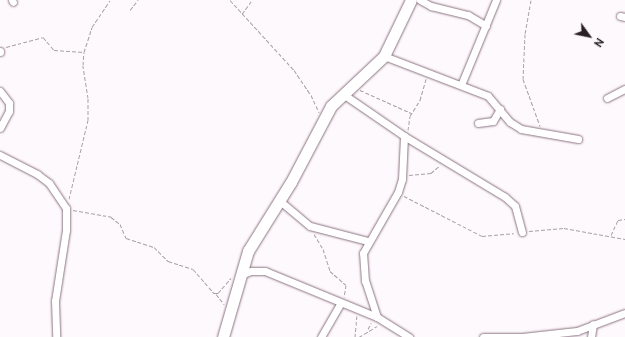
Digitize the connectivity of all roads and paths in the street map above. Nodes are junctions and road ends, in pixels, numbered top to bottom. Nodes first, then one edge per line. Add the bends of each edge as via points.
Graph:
1 (110, 0) edge
2 (138, 0) edge
3 (230, 0) edge
4 (252, 0) edge
5 (411, 0) edge
6 (420, 0) edge
7 (496, 0) edge
8 (531, 0) edge
9 (130, 10) dead end
10 (242, 14) junction
11 (486, 26) junction
12 (1, 50) edge
13 (84, 52) junction
14 (384, 56) junction
15 (429, 73) junction
16 (461, 86) junction
17 (625, 89) edge
18 (0, 91) edge
19 (346, 92) junction
20 (607, 98) dead end
21 (500, 109) junction
22 (411, 113) junction
23 (478, 123) dead end
24 (320, 126) junction
25 (0, 128) edge
26 (543, 133) junction
27 (406, 137) junction
28 (578, 139) dead end
29 (0, 156) edge
30 (445, 159) junction
31 (402, 179) junction
32 (398, 192) junction
33 (280, 201) junction
34 (66, 207) junction
35 (625, 219) edge
36 (310, 226) junction
37 (522, 232) junction
38 (610, 235) junction
39 (625, 239) edge
40 (368, 241) junction
41 (241, 275) junction
42 (216, 294) junction
43 (341, 303) junction
44 (231, 308) junction
45 (356, 309) junction
46 (625, 313) edge
47 (376, 317) junction
48 (593, 324) junction
49 (389, 325) junction
50 (368, 330) junction
51 (56, 337) edge
52 (223, 337) edge
53 (321, 337) edge
54 (355, 337) edge
55 (359, 337) edge
56 (409, 337) edge
57 (483, 337) edge
58 (591, 337) edge

1 - 13 path via 92,27
2 - 9 path
3 - 10 path
4 - 10 path
5 - 14 street
6 - 11 street via 431,6 468,15
7 - 11 street
8 - 26 path via 525,34 523,79
10 - 24 path via 305,84 315,102
11 - 16 street
12 - 13 path via 43,37 54,50
13 - 34 path via 88,120
14 - 15 street
14 - 19 street
15 - 16 street
15 - 22 path via 420,100
16 - 21 street via 488,96
17 - 20 street
18 - 25 street via 9,103 9,111
19 - 22 path via 369,92
19 - 24 street via 331,106
19 - 27 street
21 - 23 street via 493,121
21 - 26 street via 515,126
22 - 27 path
24 - 33 street
26 - 28 street
27 - 30 street
27 - 31 street
29 - 34 street via 37,174 49,183
30 - 31 path via 431,173 412,174
30 - 37 street via 485,183 516,206
31 - 32 street
32 - 37 path via 482,236
32 - 40 street
33 - 36 street
33 - 41 street via 248,251
34 - 42 path via 111,217 120,224 126,238 154,247 168,261 193,269
34 - 51 street via 66,230 55,301
35 - 38 path via 618,220
36 - 40 street
36 - 43 path via 323,249 330,271 346,285 347,290
37 - 38 path via 564,228
38 - 39 path
40 - 47 street via 363,253 362,267
41 - 42 path via 230,278
41 - 43 street via 251,270 264,271
41 - 44 street
42 - 44 path via 222,303
43 - 45 street
43 - 53 street
44 - 52 street
45 - 47 street
45 - 54 path
46 - 48 street
47 - 49 street
47 - 50 path
48 - 57 street via 577,331 552,334
48 - 58 street
49 - 50 path
49 - 56 street
50 - 55 path

